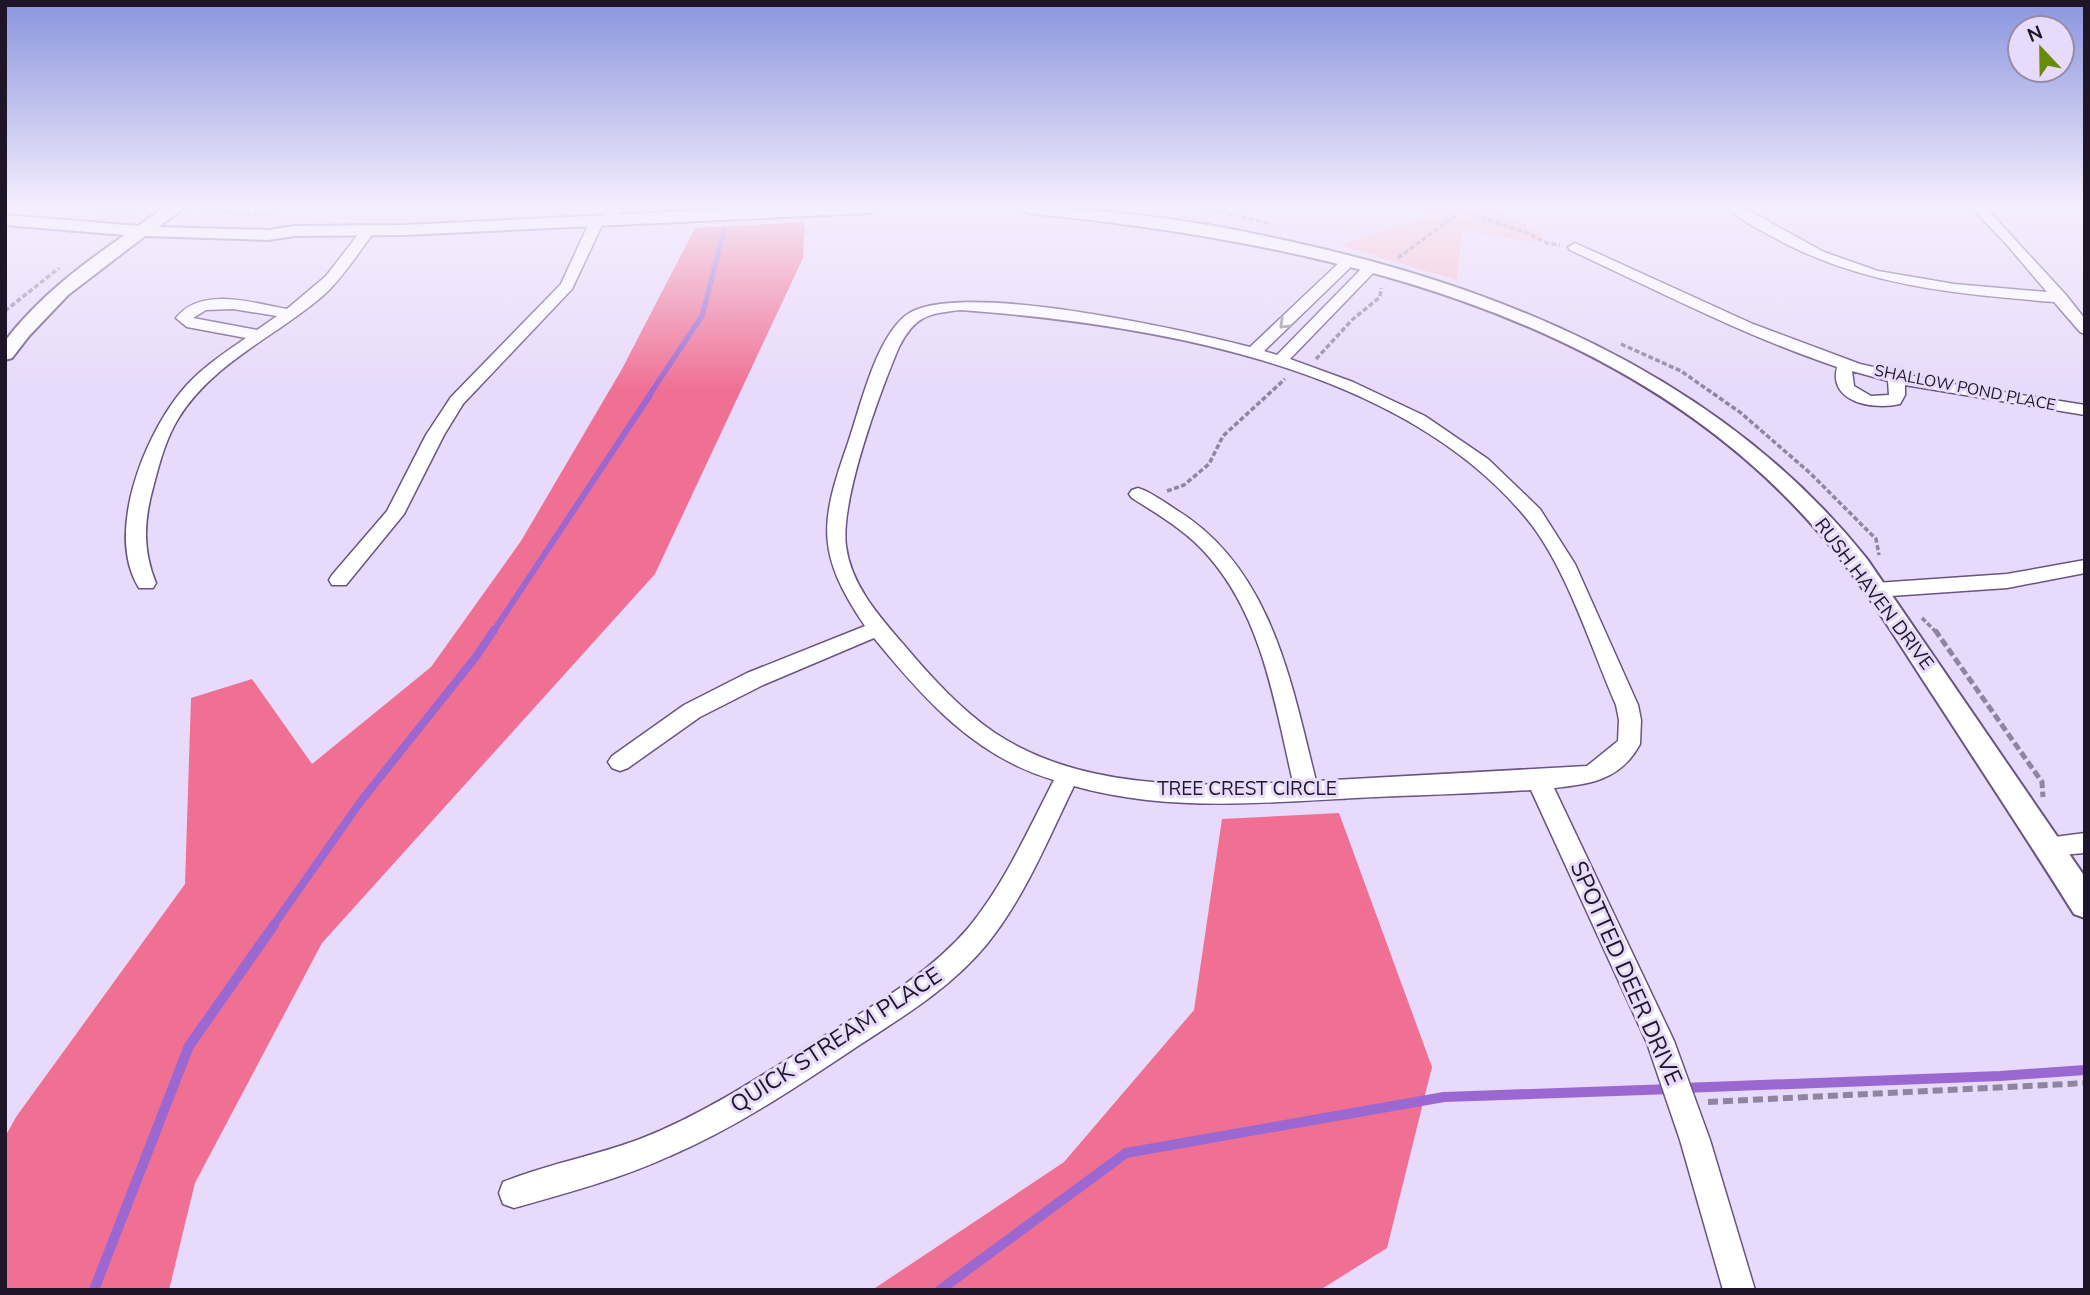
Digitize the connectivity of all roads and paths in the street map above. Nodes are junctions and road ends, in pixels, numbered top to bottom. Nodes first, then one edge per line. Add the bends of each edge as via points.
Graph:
1 (92, 268) edge
2 (339, 268) edge
3 (575, 268) edge
4 (1370, 268) edge
5 (1372, 268) edge
6 (1376, 268) edge
7 (1391, 268) edge
8 (1621, 268) edge
9 (1862, 268) edge
10 (2035, 268) edge
11 (2061, 298) junction
12 (288, 314) junction
13 (2085, 329) edge
14 (259, 335) junction
15 (1620, 343) dead end
16 (5, 354) edge
17 (1253, 354) junction
18 (1846, 364) junction
19 (1289, 365) junction
20 (1896, 377) junction
21 (2085, 410) edge
22 (1143, 496) joint
23 (2085, 566) edge
24 (339, 580) dead end
25 (146, 583) dead end
26 (1884, 590) junction
27 (877, 629) junction
28 (620, 762) dead end
29 (1067, 776) junction
30 (1539, 781) junction
31 (1307, 790) junction
32 (2044, 807) dead end
33 (2085, 843) edge
34 (2048, 846) junction
35 (2085, 904) edge
36 (2085, 1083) edge
37 (1681, 1102) junction
38 (514, 1193) dead end
39 (1740, 1290) edge

1 - 16 street via 29,323
2 - 12 street via 324,287
3 - 24 street via 567,286 457,401 395,514
4 -> 17 street
5 - 19 street
6 - 19 path via 1380,297 1315,360
7 - 26 street, RUSH HAVEN DRIVE via 1516,315 1640,373 1696,410 1779,476
8 - 18 street, SHALLOW POND PLACE via 1757,331
9 - 11 street via 1924,285
10 - 11 street
11 - 13 street
12 - 14 street
12 - 14 street via 212,304 192,310 184,318 192,324
14 - 25 street via 202,378 160,434 134,531 134,552
15 - 26 path via 1687,375 1805,466 1876,539
17 - 19 street, TREE CREST CIRCLE
17 - 27 street, TREE CREST CIRCLE via 1124,323 1026,310 960,306 912,317 887,358 850,462 835,523 837,558 844,579
18 - 20 street, SHALLOW POND PLACE
18 - 20 street via 1847,389 1868,401 1894,400
19 - 22 path via 1223,436 1199,473 1184,485
19 - 30 street, TREE CREST CIRCLE via 1388,402 1444,434 1515,493 1561,553 1629,712 1629,744 1596,774
20 - 21 street, SHALLOW POND PLACE
22 - 31 street via 1214,547 1250,596 1269,646
23 - 26 street via 1998,584
26 - 32 path via 1933,626 2042,782
26 - 34 street, RUSH HAVEN DRIVE
27 - 28 street via 755,679 692,711
27 - 29 street, TREE CREST CIRCLE via 928,687 980,734
29 - 31 street, TREE CREST CIRCLE via 1172,792
29 - 38 street, QUICK STREAM PLACE via 993,915 932,979 721,1115 610,1165
30 - 31 street, TREE CREST CIRCLE
30 - 37 street, SPOTTED DEER DRIVE via 1660,1041
33 - 34 street
34 - 35 street, RUSH HAVEN DRIVE
36 - 37 path
37 - 39 street, SPOTTED DEER DRIVE

